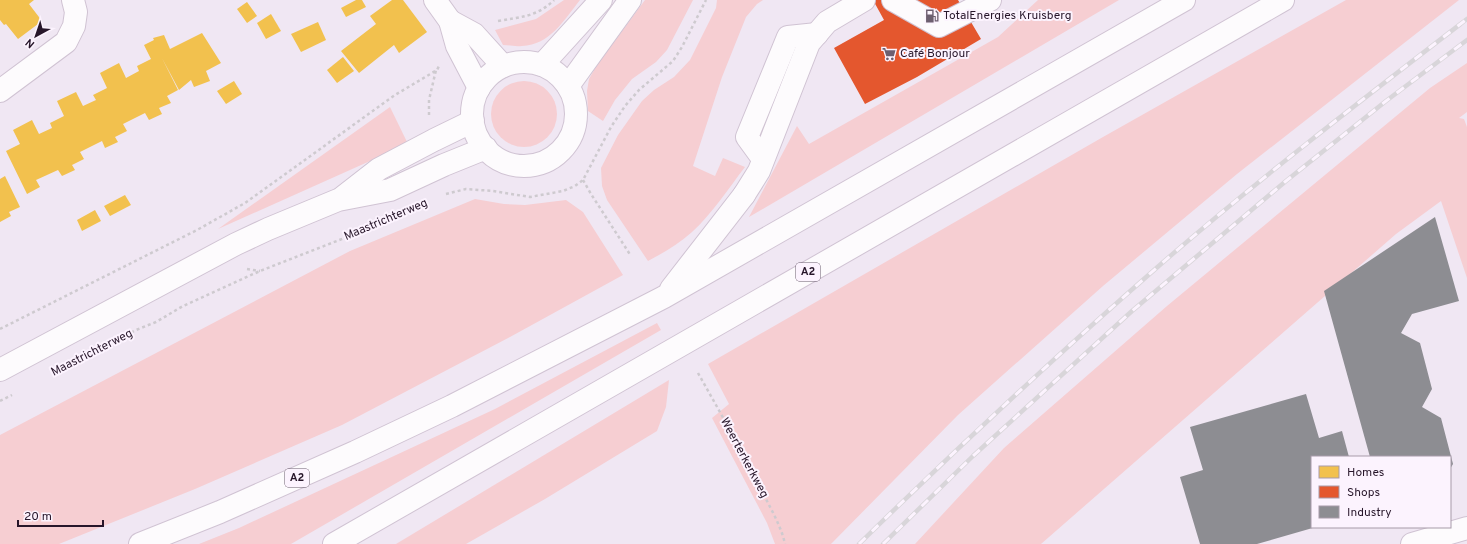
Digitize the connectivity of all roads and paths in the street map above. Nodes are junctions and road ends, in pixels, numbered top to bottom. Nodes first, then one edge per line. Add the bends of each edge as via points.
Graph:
1 (73, 0) edge
2 (435, 0) edge
3 (554, 0) edge
4 (601, 0) edge
5 (630, 0) edge
6 (706, 0) edge
7 (864, 0) edge
8 (893, 0) edge
9 (990, 0) edge
10 (1184, 0) edge
11 (1283, 0) edge
12 (837, 9) edge
13 (450, 21) junction
14 (474, 34) junction
15 (542, 65) junction
16 (503, 66) junction
17 (437, 70) dead end
18 (568, 86) junction
19 (479, 88) junction
20 (0, 91) edge
21 (473, 121) junction
22 (486, 148) junction
23 (583, 180) junction
24 (441, 196) dead end
25 (338, 200) junction
26 (390, 218) dead end
27 (631, 256) dead end
28 (664, 297) junction
29 (0, 329) edge
30 (76, 361) dead end
31 (0, 370) edge
32 (698, 373) dead end
33 (14, 394) dead end
34 (0, 401) edge
35 (1467, 528) edge
36 (140, 544) edge
37 (334, 544) edge
38 (785, 544) edge
39 (1412, 544) edge

1 - 20 main road via 76,12 74,26 66,42
2 - 13 main road
3 - 14 path via 530,16 499,21 483,27
4 - 15 main road
5 - 18 main road
6 - 23 path via 673,61 639,90 625,106
7 - 12 main road, A2
8 - 9 main road via 939,26
10 - 28 main road, A2
11 - 37 main road, A2
12 - 28 main road, A2 via 809,43 759,171 744,195
13 - 14 main road
13 - 19 main road via 457,46
14 - 16 main road
15 - 16 main road via 527,62
15 - 18 main road via 557,73
16 - 19 main road via 490,75
17 - 29 path via 395,95 245,203 197,230
18 - 22 main road via 576,110 575,127 556,155 532,165 515,165 499,159
19 - 21 main road via 474,104
21 - 22 main road via 478,137
21 - 25 main road via 380,169
22 - 25 main road via 390,190
23 - 24 path, Maastrichterweg via 563,191 530,197 466,189
23 - 27 path
25 - 31 main road via 236,244
26 - 30 path, Maastrichterweg via 260,271 183,306
28 - 36 main road, A2 via 452,406 355,452 220,512
32 - 38 path, Weerterkerkweg via 741,449 778,524
33 - 34 path
35 - 39 main road

